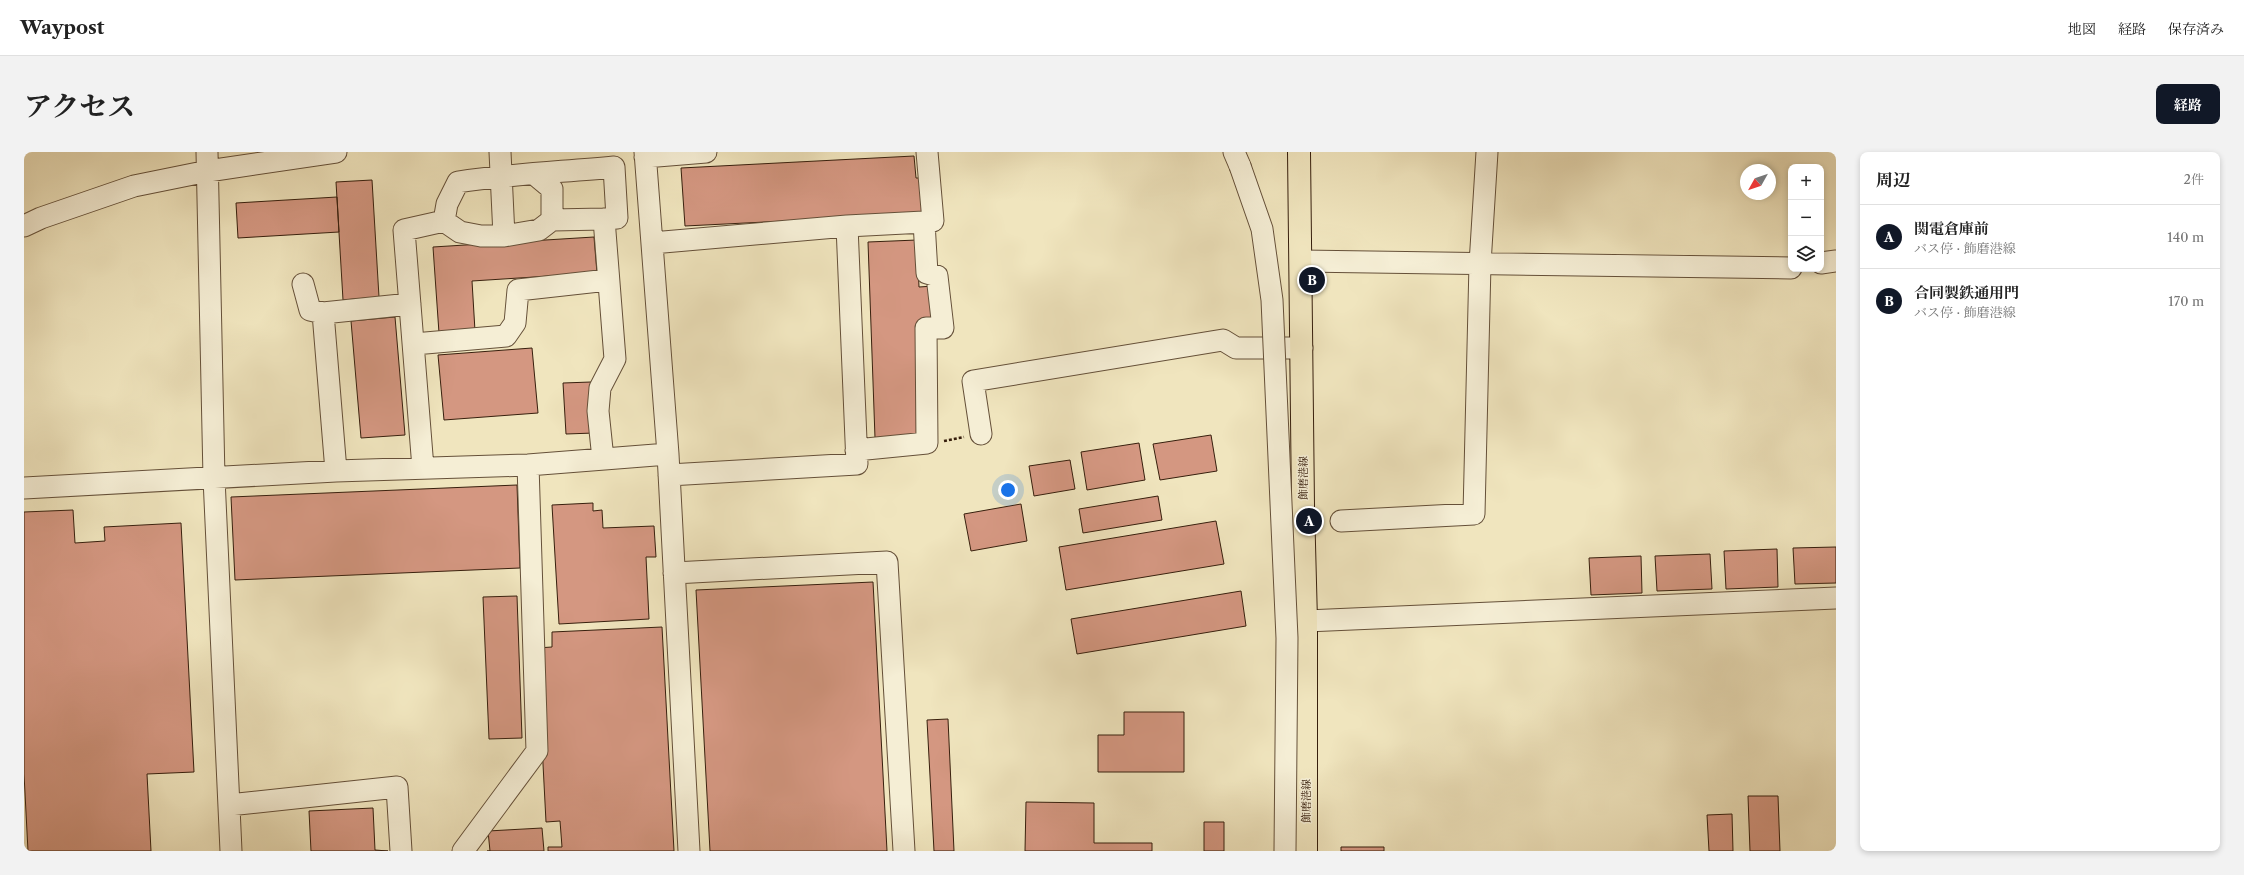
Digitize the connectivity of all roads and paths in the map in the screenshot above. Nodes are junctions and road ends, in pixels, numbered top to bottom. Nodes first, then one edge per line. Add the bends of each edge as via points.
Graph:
1 (336, 152) edge
2 (500, 152) edge
3 (706, 152) edge
4 (927, 152) edge
5 (1300, 152) edge
6 (1487, 152) edge
7 (645, 154) edge
8 (1237, 159) edge
9 (207, 161) edge
10 (534, 174) junction
11 (501, 175) junction
12 (604, 219) junction
13 (552, 220) junction
14 (444, 221) junction
15 (924, 222) junction
16 (24, 226) edge
17 (847, 226) junction
18 (504, 236) junction
19 (652, 243) junction
20 (1302, 260) junction
21 (1836, 261) edge
22 (1824, 263) edge
23 (1480, 264) junction
24 (1788, 268) edge
25 (608, 280) junction
26 (303, 284) dead end
27 (410, 304) junction
28 (323, 313) junction
29 (414, 344) junction
30 (1302, 348) junction
31 (974, 435) joint
32 (927, 443) junction
33 (856, 450) junction
34 (668, 454) junction
35 (603, 459) junction
36 (528, 465) junction
37 (423, 468) junction
38 (336, 471) junction
39 (669, 475) junction
40 (214, 478) junction
41 (24, 488) edge
42 (1341, 521) dead end
43 (674, 573) junction
44 (1836, 598) edge
45 (1306, 621) junction
46 (229, 805) junction
47 (231, 851) edge
48 (402, 851) edge
49 (463, 851) edge
50 (688, 851) edge
51 (904, 851) edge
52 (1285, 851) edge
53 (1306, 851) edge

1 - 9 street
2 - 11 street
3 - 7 street
4 - 15 street via 933,221
5 - 20 main road, 飾磨港線
6 - 23 street
7 - 19 street
8 - 52 street, bridge via 1262,228 1272,300 1287,638
9 - 16 street via 40,218
9 - 40 street
10 - 11 street
10 - 12 street via 614,167 617,218
10 - 13 street via 552,189
11 - 14 street via 458,182
11 - 18 street
12 - 13 street
12 - 25 street
13 - 18 street via 539,230
14 - 18 street via 460,232 481,236
14 - 27 street via 404,230
15 - 17 street
15 - 32 street via 927,273 937,276 943,328 926,328
17 - 19 street
17 - 33 street
19 - 34 street
20 - 23 street
20 - 30 main road, 飾磨港線
21 - 22 street
23 - 24 street
23 - 42 street via 1474,514
25 - 29 street via 518,290 515,322 506,336
25 - 35 street via 615,359 600,388 598,411
26 - 28 street via 310,310
27 - 28 street
27 - 29 street
28 - 38 street
29 - 37 street
30 - 31 street via 1236,348 1223,340 973,381
30 - 45 main road, 飾磨港線
31 - 32 path
32 - 33 street
33 - 39 street via 857,464
34 - 35 street
34 - 39 street
35 - 36 street
36 - 37 street
36 - 49 street via 537,751
37 - 38 street
38 - 40 street
39 - 43 street
40 - 41 street
40 - 46 street
43 - 50 street
43 - 51 street via 888,562
44 - 45 street
45 - 53 main road, 飾磨港線
46 - 47 street
46 - 48 street via 397,787

